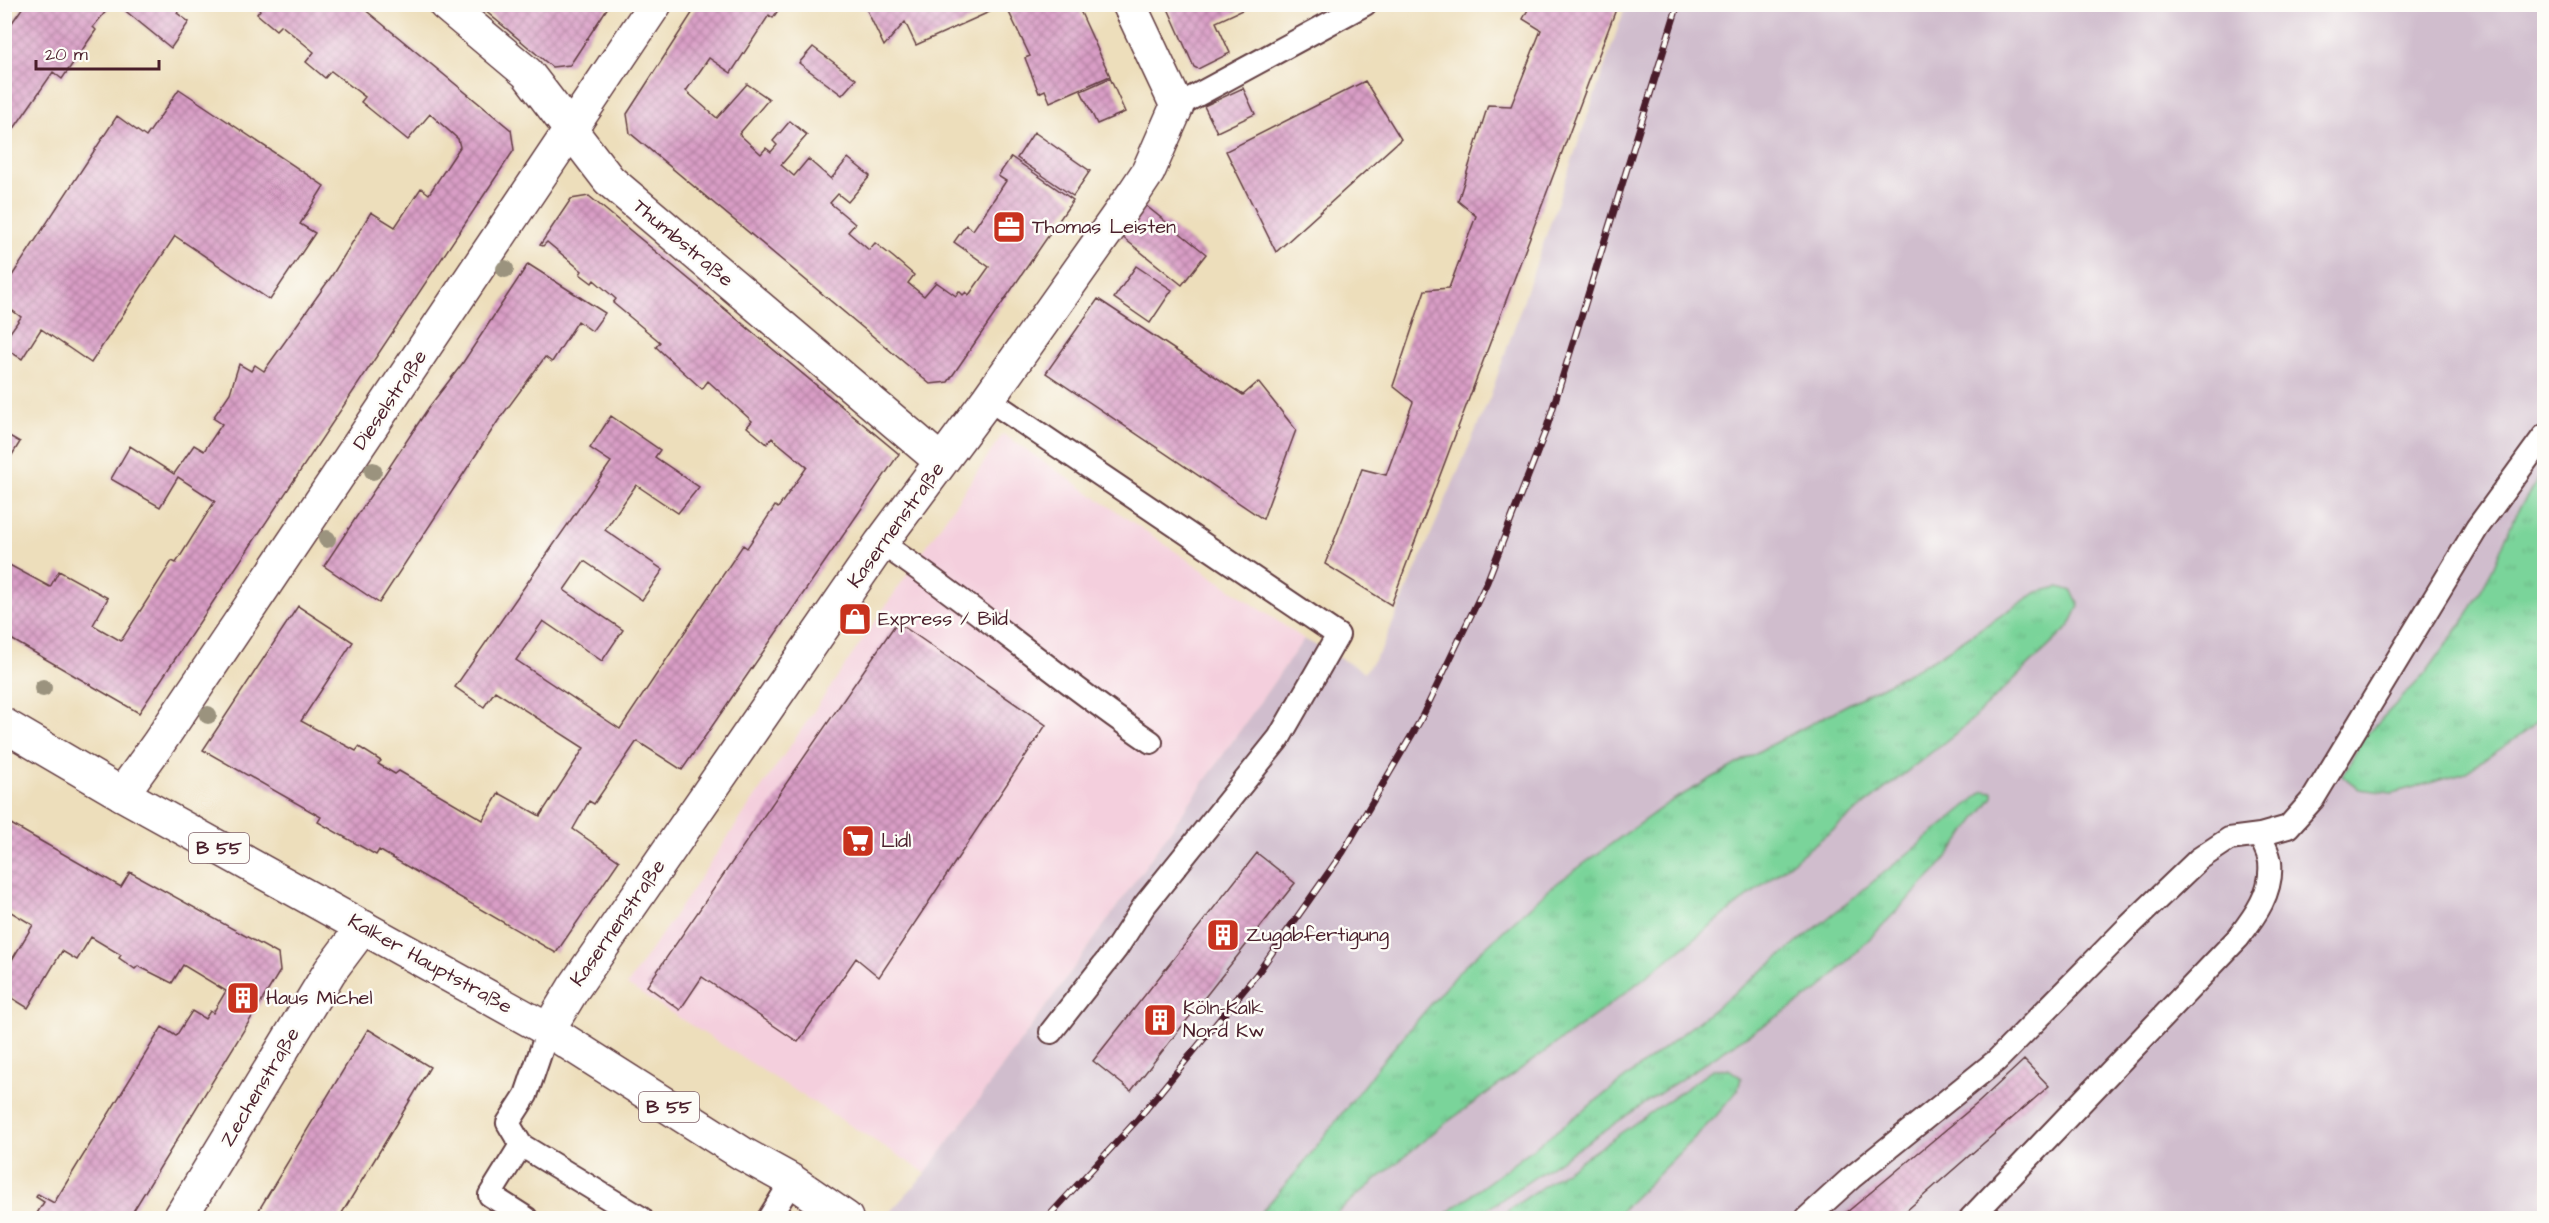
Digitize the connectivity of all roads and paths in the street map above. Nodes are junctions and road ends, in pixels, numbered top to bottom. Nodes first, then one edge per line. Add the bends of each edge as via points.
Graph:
1 (445, 4) edge
2 (655, 4) edge
3 (1129, 4) edge
4 (1365, 4) edge
5 (1177, 106) junction
6 (571, 130) junction
7 (988, 399) junction
8 (2544, 436) edge
9 (941, 461) junction
10 (881, 543) junction
11 (4, 725) edge
12 (1151, 742) dead end
13 (122, 794) junction
14 (2260, 836) junction
15 (363, 927) junction
16 (548, 1030) junction
17 (1051, 1032) dead end
18 (521, 1144) junction
19 (792, 1181) junction
20 (180, 1218) edge
21 (526, 1218) edge
22 (641, 1218) edge
23 (769, 1218) edge
24 (846, 1218) edge
25 (1807, 1218) edge
26 (1971, 1218) edge

1 - 6 street, Thumbstraße via 527,73
2 - 6 street, Dieselstraße
3 - 5 street
4 - 5 lane
5 - 7 street, Kasernenstraße via 1148,172
6 - 9 street, Thumbstraße via 609,180
6 - 13 street, Dieselstraße
7 - 9 street, Kasernenstraße
7 - 17 lane via 1338,635 1279,738 1144,906 1116,949
8 - 14 lane via 2477,528 2313,799 2288,827
9 - 10 street, Kasernenstraße
10 - 12 lane
10 - 16 street, Kasernenstraße
11 - 13 street, Kalker Hauptstraße / B 55
13 - 15 street, Kalker Hauptstraße / B 55
14 - 25 lane via 2229,838 2199,859 1996,1061
14 - 26 lane via 2270,861 2269,884 2259,912
15 - 16 street, Kalker Hauptstraße / B 55
15 - 20 street, Zechenstraße via 330,971
16 - 18 lane via 526,1095 508,1123
16 - 19 street, Kalker Hauptstraße / B 55
18 - 21 lane via 490,1195
18 - 22 lane
19 - 23 lane
19 - 24 street, Kalker Hauptstraße / B 55

